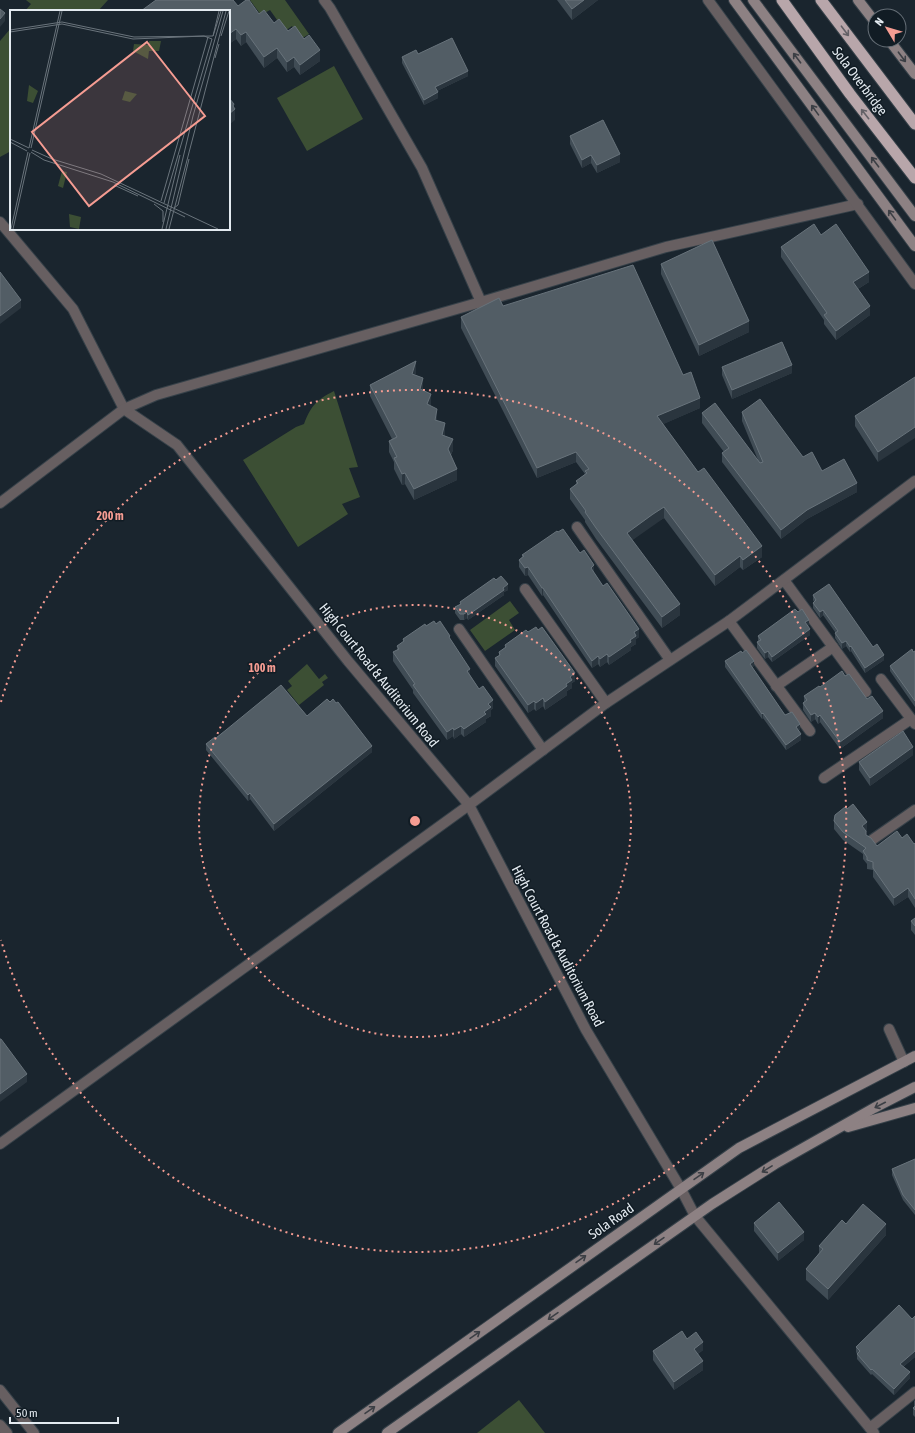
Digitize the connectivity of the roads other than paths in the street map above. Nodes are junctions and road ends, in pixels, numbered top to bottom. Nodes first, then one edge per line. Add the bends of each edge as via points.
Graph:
1 (324, 0) edge
2 (708, 0) edge
3 (734, 0) edge
4 (753, 0) edge
5 (782, 0) edge
6 (821, 0) edge
7 (858, 0) edge
8 (867, 12) edge
9 (895, 48) edge
10 (915, 74) edge
11 (915, 124) edge
12 (915, 178) edge
13 (858, 204) junction
14 (915, 216) edge
15 (0, 222) edge
16 (915, 246) edge
17 (915, 284) edge
18 (482, 302) junction
19 (124, 409) junction
20 (915, 482) edge
21 (0, 504) edge
22 (577, 527) dead end
23 (784, 580) junction
24 (525, 589) dead end
25 (728, 621) junction
26 (459, 628) dead end
27 (833, 647) junction
28 (670, 660) junction
29 (881, 679) dead end
30 (776, 686) junction
31 (866, 692) dead end
32 (606, 703) junction
33 (913, 722) edge
34 (810, 731) dead end
35 (543, 750) junction
36 (824, 778) dead end
37 (469, 805) junction
38 (915, 810) edge
39 (872, 840) edge
40 (889, 1028) dead end
41 (915, 1056) edge
42 (904, 1062) junction
43 (915, 1087) edge
44 (915, 1108) edge
45 (832, 1132) junction
46 (0, 1144) edge
47 (681, 1189) junction
48 (695, 1216) junction
49 (0, 1390) edge
50 (915, 1392) edge
51 (0, 1425) edge
52 (872, 1430) edge
53 (7, 1433) edge
54 (34, 1433) edge
55 (338, 1433) edge
56 (387, 1433) edge

1 - 18 street via 422,168
2 - 13 street
16 -> 3 main road
14 -> 4 main road
12 -> 5 highway, Sola Overbridge
6 -> 11 highway, Sola Overbridge
7 - 8 main road
9 -> 10 main road
13 - 17 street
13 - 18 street via 666,247
15 - 19 street, High Court Road & Auditorium Road via 73,309
18 - 19 street via 156,395
19 - 21 street
19 - 37 street, High Court Road & Auditorium Road via 177,445 348,661
20 - 23 street
22 - 28 street
23 - 25 street
23 - 27 street
24 - 32 street
25 - 28 street
25 - 30 street
26 - 35 street
27 - 30 street
27 - 31 street
28 - 32 street
29 - 33 street
30 - 34 street
32 - 35 street
33 - 36 street
35 - 37 street
37 - 46 street
37 - 47 street, High Court Road & Auditorium Road via 586,1030
38 - 39 street
40 - 42 street
41 - 42 main road, Sola Road
47 -> 42 main road, Sola Road via 738,1148
43 -> 45 main road
44 - 45 main road
45 -> 48 main road via 775,1164
47 - 48 street, High Court Road & Auditorium Road
55 -> 47 main road, Sola Road
48 - 52 street, High Court Road & Auditorium Road
48 -> 56 main road
49 - 54 street
50 - 52 street
51 - 53 street

